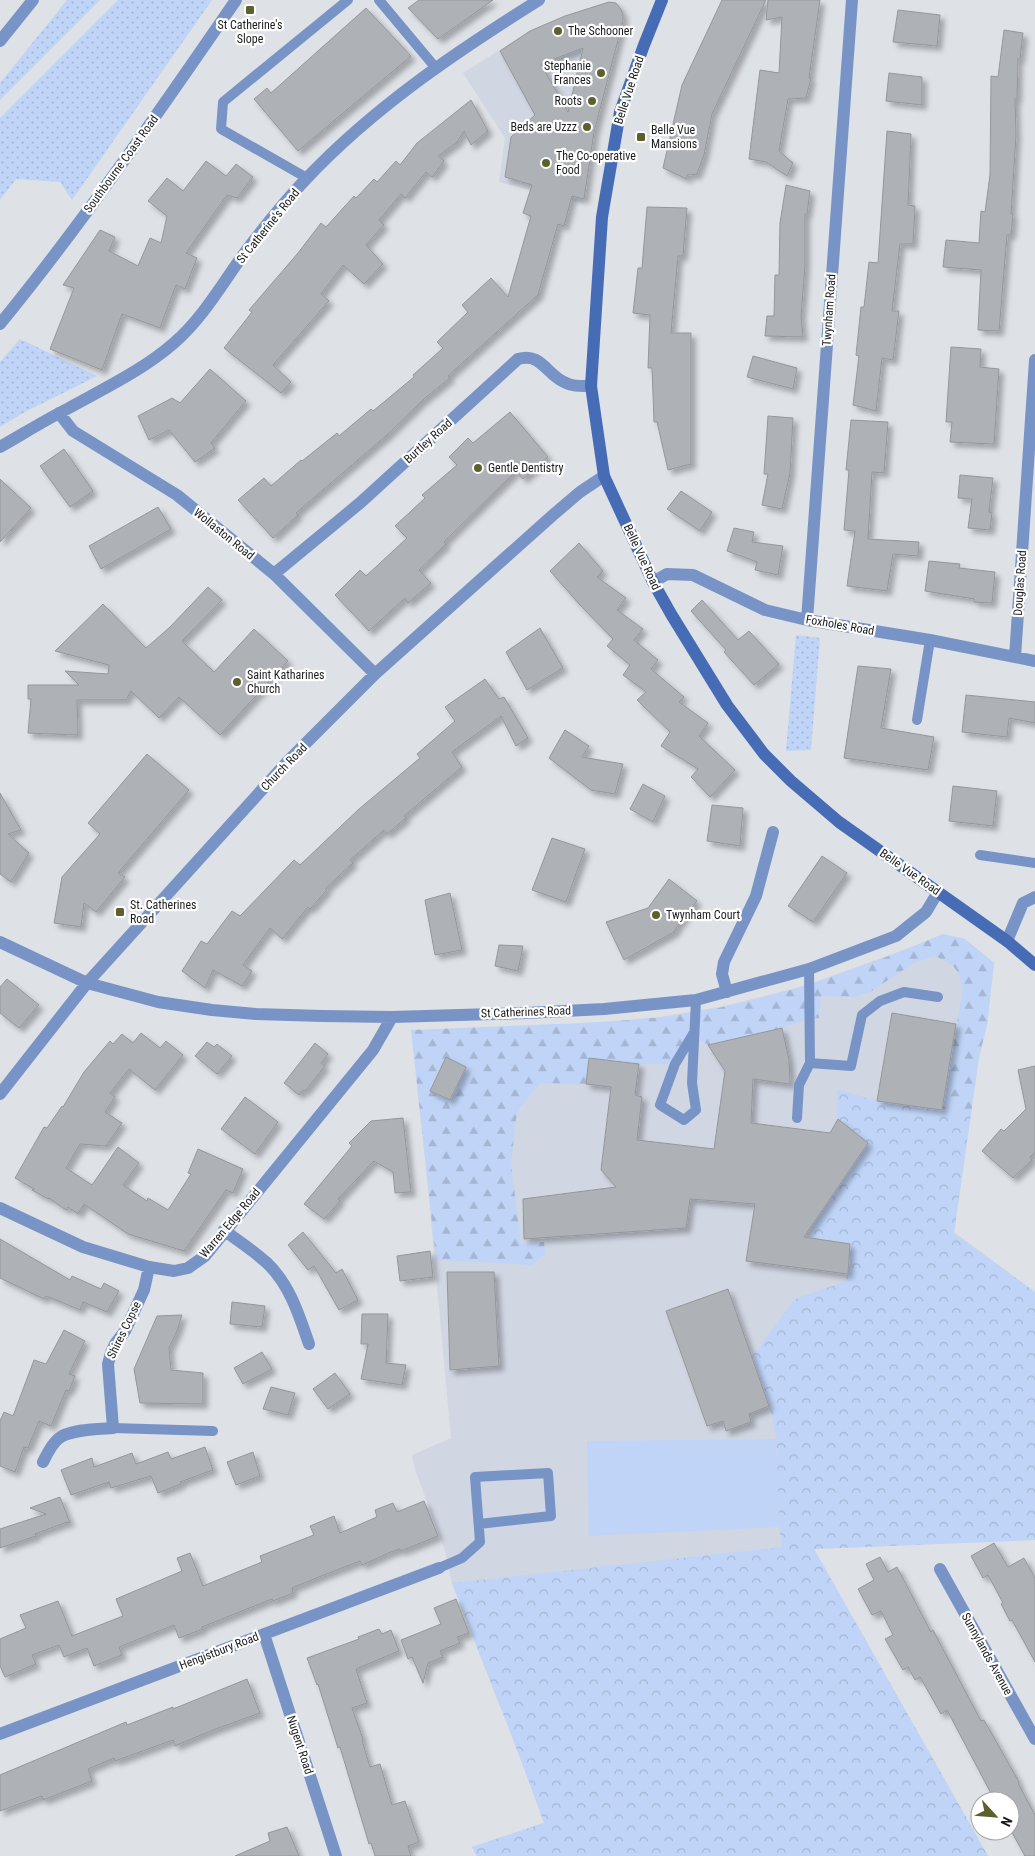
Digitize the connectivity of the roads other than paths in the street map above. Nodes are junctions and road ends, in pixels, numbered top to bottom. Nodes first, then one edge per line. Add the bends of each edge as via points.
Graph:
1 (33, 0) edge
2 (236, 0) edge
3 (348, 0) edge
4 (378, 0) edge
5 (539, 0) edge
6 (662, 0) edge
7 (852, 0) edge
8 (0, 41) edge
9 (435, 68) junction
10 (307, 178) junction
11 (0, 324) edge
12 (1035, 360) edge
13 (591, 386) junction
14 (59, 413) junction
15 (0, 448) edge
16 (1032, 450) edge
17 (604, 476) junction
18 (274, 574) junction
19 (653, 582) junction
20 (807, 620) junction
21 (930, 640) junction
22 (1015, 657) junction
23 (1035, 661) edge
24 (375, 674) junction
25 (917, 720) dead end
26 (773, 832) dead end
27 (980, 855) dead end
28 (1035, 863) edge
29 (938, 892) junction
30 (1035, 897) edge
31 (1007, 941) junction
32 (0, 942) edge
33 (1035, 965) edge
34 (809, 969) junction
35 (87, 983) junction
36 (727, 992) junction
37 (938, 997) dead end
38 (696, 1000) junction
39 (392, 1016) junction
40 (693, 1034) junction
41 (810, 1063) junction
42 (0, 1094) edge
43 (797, 1118) dead end
44 (0, 1208) edge
45 (224, 1230) junction
46 (149, 1267) junction
47 (310, 1344) dead end
48 (113, 1428) junction
49 (213, 1431) dead end
50 (42, 1462) dead end
51 (479, 1524) junction
52 (439, 1568) joint
53 (940, 1569) dead end
54 (264, 1634) junction
55 (0, 1734) edge
56 (1035, 1739) edge
57 (336, 1856) edge

1 - 8 street
2 - 11 street, Southbourne Coast Road via 100,195
3 - 10 lane via 223,102 221,129
4 - 9 lane
5 - 9 street, St Catherine's Road
6 - 13 main road, Belle Vue Road via 620,112 602,217
7 - 20 street, Twynham Road
9 - 10 street, St Catherine's Road via 370,118
10 - 14 street, St Catherine's Road via 246,252 197,320 174,343 136,372
12 - 16 street, Douglas Road
13 - 17 main road, Belle Vue Road
13 - 18 street, Burtley Road via 564,382 537,359 528,356 518,359 360,503
14 - 15 street, St Catherine's Road
14 - 18 street, Wollaston Road via 72,432 177,495
16 - 22 street, Douglas Road
17 - 19 main road, Belle Vue Road
17 - 24 street, Church Road via 553,515
18 - 24 street, Wollaston Road
19 - 20 street, Foxholes Road via 667,574 693,575 765,610
19 - 29 main road, Belle Vue Road via 727,705 764,754 839,822
20 - 21 street, Foxholes Road
21 - 22 street, Foxholes Road
21 - 25 lane
22 - 23 street, Foxholes Road
24 - 35 street, Church Road via 288,761
26 - 36 street via 756,896 724,962 722,974
27 - 28 lane
29 - 31 main road, Belle Vue Road
29 - 34 street, St Catherines Road via 926,912 896,936
30 - 31 street via 1024,903
31 - 33 main road, Belle Vue Road
32 - 35 street
34 - 36 street, St Catherines Road
34 - 41 lane
35 - 39 street, St Catherines Road via 158,1002 212,1010 256,1014
35 - 42 street, Church Road
36 - 38 street, St Catherines Road
37 - 41 lane via 904,992 880,1001 862,1015 851,1066
38 - 39 street, St Catherines Road via 536,1013
38 - 40 lane
39 - 45 street, Warren Edge Road via 373,1050
40 - 40 lane via 692,1083 696,1110 684,1120 660,1105 675,1064
41 - 43 lane via 798,1085
44 - 46 street, Warren Edge Road via 83,1247
45 - 46 street, Warren Edge Road via 205,1256 188,1268 174,1271
45 - 47 street via 277,1274 288,1289
46 - 48 street, Shires Copse via 144,1290 108,1364
48 - 49 lane
48 - 50 street via 85,1430 60,1437
51 - 51 lane via 475,1478 548,1473 551,1516
51 - 52 lane via 480,1542 462,1558
52 - 54 street, Hengistbury Road
53 - 56 street, Sunnylands Avenue
54 - 55 street, Hengistbury Road
54 - 57 street, Nugent Road

